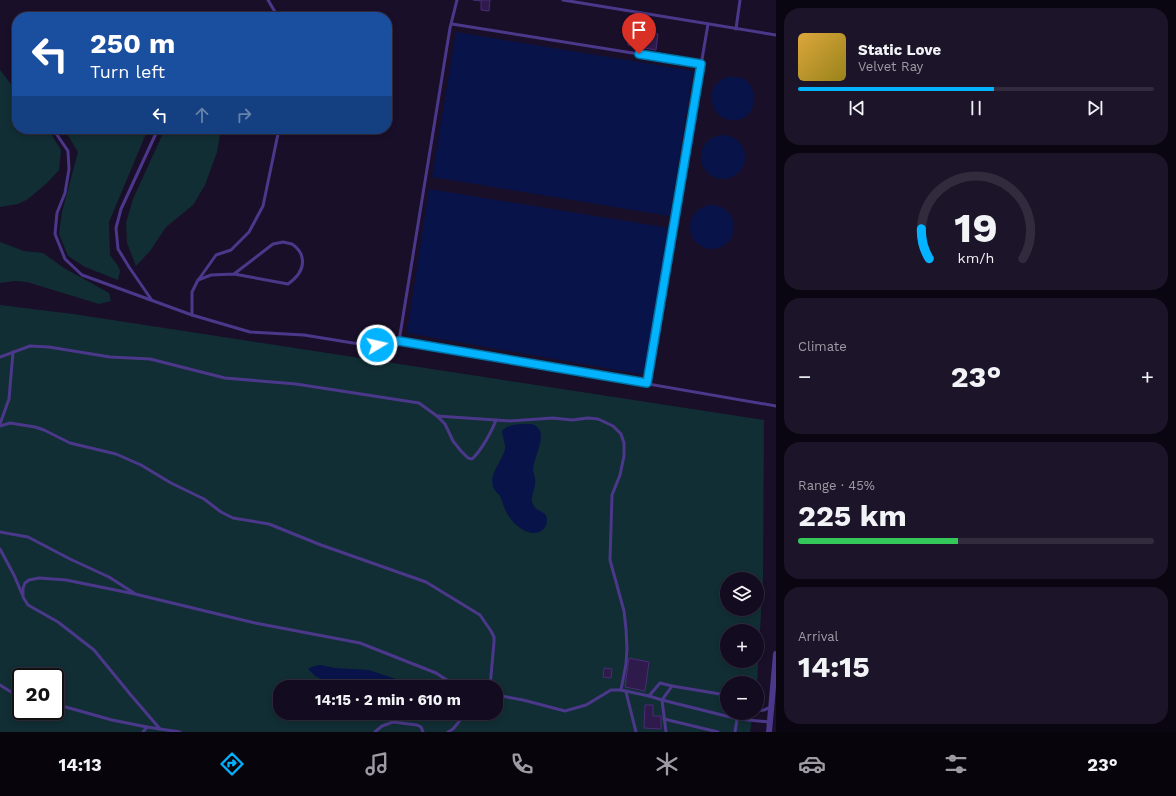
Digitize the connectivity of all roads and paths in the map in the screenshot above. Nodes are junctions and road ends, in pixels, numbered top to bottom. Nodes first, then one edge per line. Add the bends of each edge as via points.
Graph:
1 (268, 0) edge
2 (457, 0) edge
3 (563, 0) edge
4 (740, 0) edge
5 (275, 12) edge
6 (452, 24) junction
7 (708, 24) junction
8 (736, 29) junction
9 (776, 35) edge
10 (701, 64) junction
11 (56, 134) edge
12 (156, 134) edge
13 (278, 134) edge
14 (234, 274) junction
15 (198, 280) junction
16 (151, 299) junction
17 (192, 315) junction
18 (399, 341) junction
19 (13, 352) junction
20 (0, 356) edge
21 (647, 383) junction
22 (776, 406) edge
23 (437, 416) junction
24 (496, 420) junction
25 (0, 425) edge
26 (0, 532) edge
27 (0, 549) edge
28 (135, 594) junction
29 (23, 597) junction
30 (776, 654) edge
31 (447, 680) edge
32 (491, 680) edge
33 (0, 685) edge
34 (672, 686) junction
35 (621, 690) junction
36 (12, 692) edge
37 (626, 692) junction
38 (720, 694) edge
39 (503, 696) edge
40 (649, 696) junction
41 (662, 700) junction
42 (772, 706) junction
43 (64, 707) edge
44 (764, 710) edge
45 (720, 714) edge
46 (664, 719) junction
47 (460, 720) edge
48 (738, 720) edge
49 (749, 720) edge
50 (770, 722) junction
51 (147, 727) junction
52 (160, 729) junction
53 (143, 732) edge
54 (180, 732) edge
55 (375, 732) edge
56 (423, 732) edge
57 (448, 732) edge
58 (636, 732) edge
59 (666, 732) edge
60 (718, 732) edge
61 (735, 732) edge
62 (769, 732) edge

1 - 5 lane
2 - 6 lane
3 - 7 lane
4 - 8 lane
6 - 10 lane
6 - 18 lane
7 - 8 lane
7 - 10 lane
8 - 9 lane
10 - 21 lane
11 - 16 lane via 68,151 69,169 65,193 57,213 55,234 65,259 82,275
12 - 16 lane via 121,209 116,228 118,249
13 - 15 lane via 263,206 249,232 231,250 216,255
14 - 14 lane via 288,284 297,277 302,263 300,253 292,244 273,244
14 - 15 lane via 211,275
15 - 17 lane via 192,292
16 - 17 lane
17 - 18 lane via 250,332 304,335 377,345
18 - 21 lane
19 - 20 lane
19 - 23 lane via 38,346 110,357 150,359 224,378 296,384 419,403
19 - 25 lane via 9,399
21 - 22 lane
23 - 24 lane
23 - 24 lane via 445,424 461,451 472,459
24 - 35 lane via 598,419 613,426 621,434 624,456 612,495 610,560 624,611 626,629 626,657
25 - 32 lane via 10,423 35,427 70,443 116,454 141,465 233,518 270,524 426,582 475,612 491,630 494,642
26 - 28 lane via 28,537 70,560 109,577
27 - 29 lane
28 - 29 lane via 66,580 39,578 25,583
28 - 31 lane via 254,623 367,645 436,673
29 - 52 lane via 33,609 58,622 94,650
30 - 42 street
33 - 36 lane
34 - 38 lane
34 - 40 lane via 660,683
34 - 41 lane
35 - 37 lane
35 - 39 lane via 611,690 586,705 565,711
37 - 40 lane
37 - 58 lane
40 - 41 lane
41 - 45 lane
41 - 46 lane
42 - 44 lane
42 - 50 street
43 - 51 lane
46 - 59 lane
46 - 60 lane
47 - 57 lane
48 - 61 lane
49 - 50 lane
50 - 62 street
51 - 52 lane
51 - 53 lane
52 - 54 lane
55 - 56 lane via 393,722 417,724

